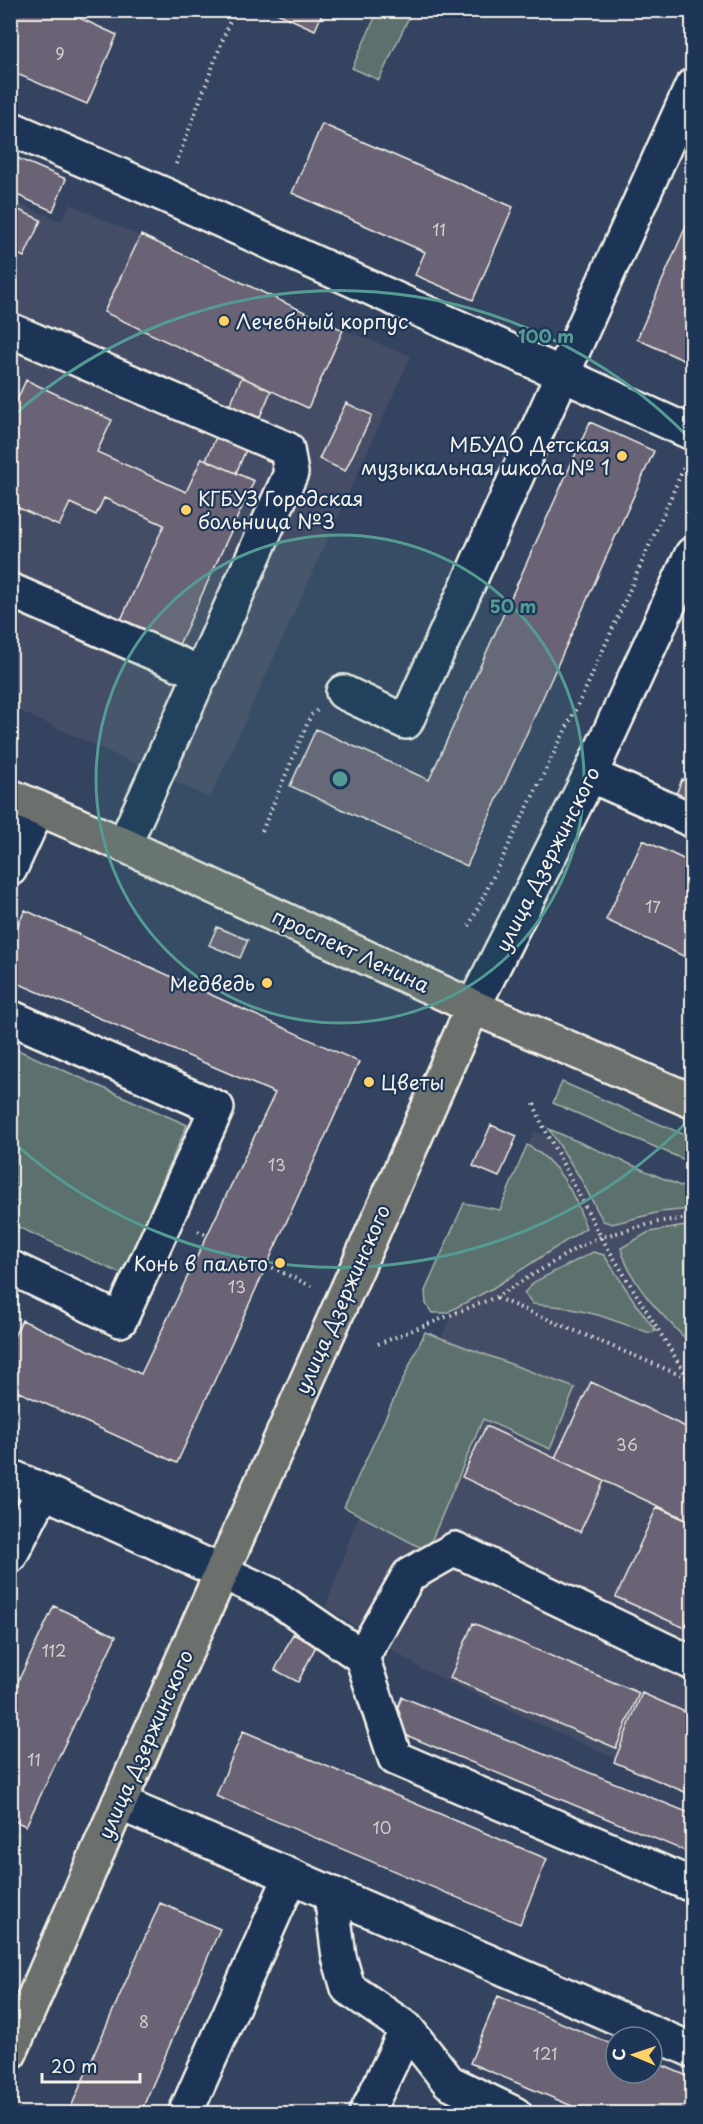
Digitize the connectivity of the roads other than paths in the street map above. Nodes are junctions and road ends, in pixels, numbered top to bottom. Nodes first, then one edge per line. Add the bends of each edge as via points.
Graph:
1 (693, 86) edge
2 (10, 129) edge
3 (10, 330) edge
4 (562, 375) junction
5 (690, 446) edge
6 (693, 554) edge
7 (10, 590) edge
8 (202, 674) junction
9 (343, 692) road end
10 (590, 775) junction
11 (24, 802) edge
12 (693, 820) edge
13 (124, 845) junction
14 (10, 869) edge
15 (473, 1007) junction
16 (10, 1017) edge
17 (693, 1101) edge
18 (13, 1275) edge
19 (10, 1476) edge
20 (43, 1492) junction
21 (10, 1556) edge
22 (221, 1572) junction
23 (362, 1657) junction
24 (693, 1663) edge
25 (119, 1803) junction
26 (291, 1876) junction
27 (693, 1885) edge
28 (331, 1894) junction
29 (407, 2029) junction
30 (693, 2050) edge
31 (10, 2053) edge
32 (185, 2114) edge
33 (366, 2114) edge
34 (515, 2114) edge

1 - 4 street
2 - 4 street
3 - 8 street via 286,449 291,472
4 - 5 street
4 - 9 street via 406,722
6 - 10 street, улица Дзержинского
7 - 8 street
8 - 13 street
10 - 12 street
10 - 15 street, улица Дзержинского
11 - 13 main road, проспект Ленина
11 - 14 street
13 - 15 main road, проспект Ленина
15 - 17 main road, проспект Ленина
15 - 22 main road, улица Дзержинского
16 - 18 street via 217,1108 120,1320
19 - 20 street
20 - 21 street
20 - 22 street
22 - 23 street via 272,1595
22 - 25 main road, улица Дзержинского
23 - 24 street via 409,1575 455,1549
23 - 27 street via 395,1758
25 - 26 street
25 - 31 main road, улица Дзержинского
26 - 28 street
26 - 32 street
28 - 29 street via 339,1957 348,1988
28 - 30 street
29 - 33 street
29 - 34 street via 449,2082

